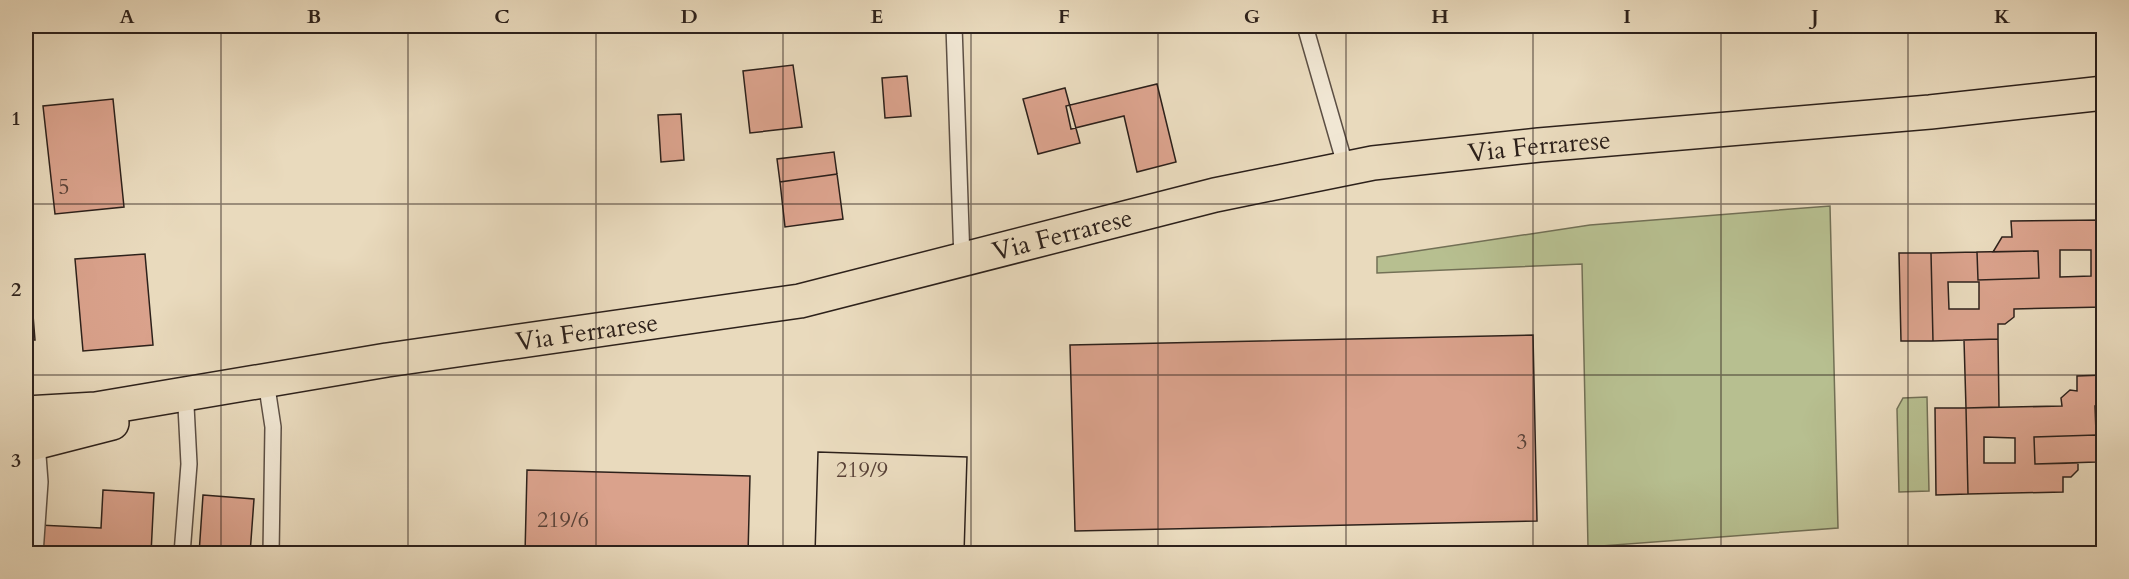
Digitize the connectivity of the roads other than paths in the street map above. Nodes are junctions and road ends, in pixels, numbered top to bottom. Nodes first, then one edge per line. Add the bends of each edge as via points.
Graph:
1 (954, 26) edge
2 (1305, 26) edge
3 (2103, 93) edge
4 (1346, 168) junction
5 (962, 260) junction
6 (253, 383) junction
7 (186, 406) junction
8 (30, 433) edge
9 (35, 554) edge
10 (182, 554) edge
11 (271, 554) edge

1 - 5 lane
2 - 4 lane
3 - 4 main road, Via Ferrarese via 1930,112 1539,145
4 - 5 main road, Via Ferrarese via 1215,195
5 - 6 main road, Via Ferrarese via 800,301 399,358
6 - 7 main road
6 - 8 main road, Via Ferrarese via 96,409
6 - 11 lane via 273,428
7 - 8 main road
7 - 10 lane via 189,464
8 - 9 lane via 40,482

